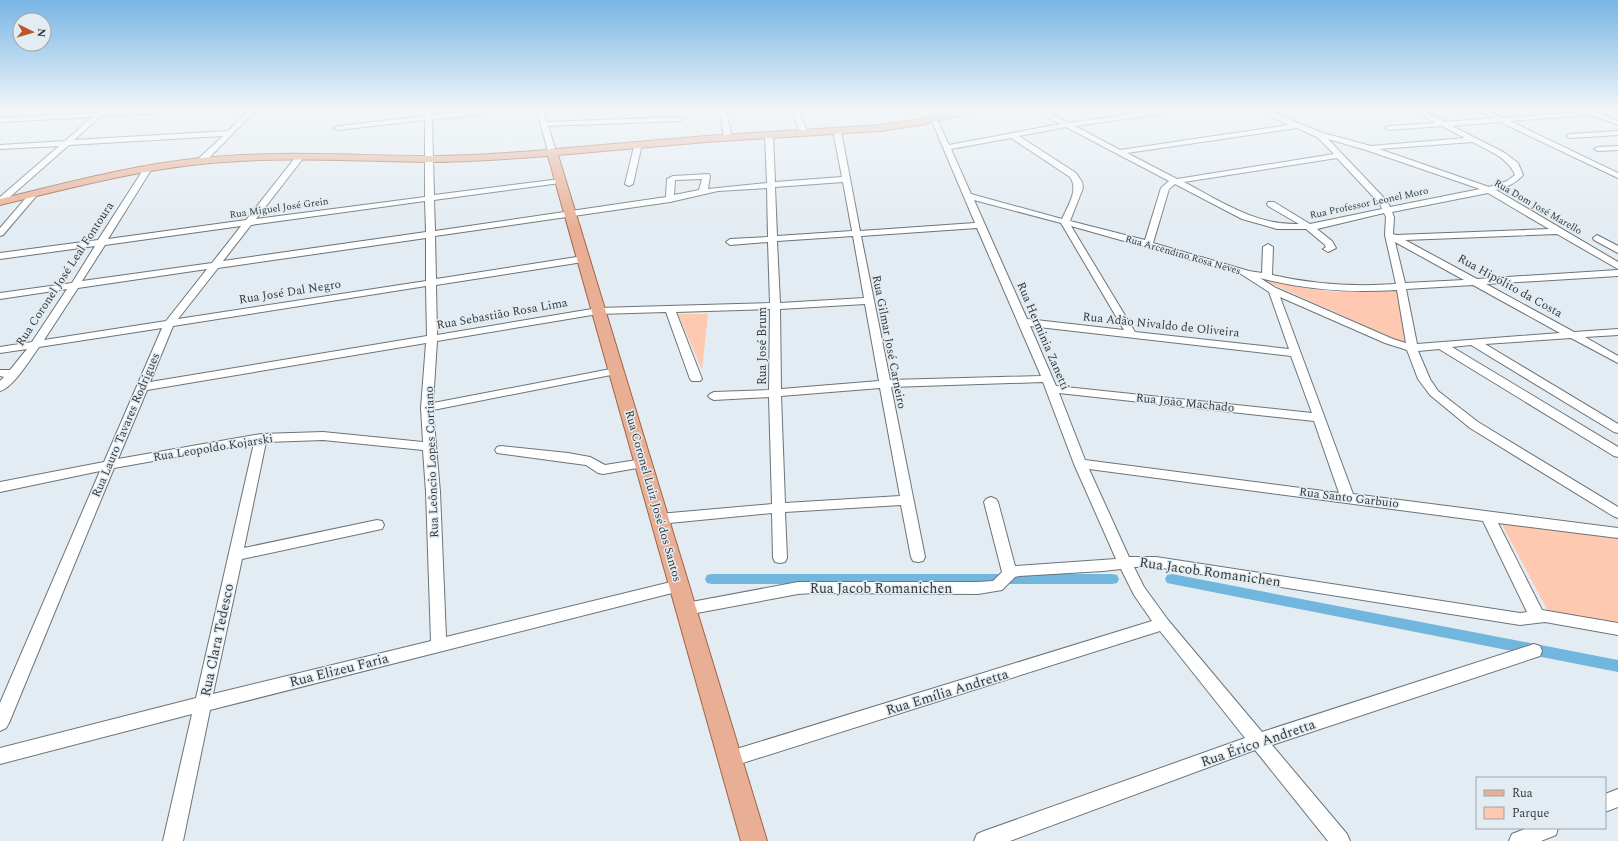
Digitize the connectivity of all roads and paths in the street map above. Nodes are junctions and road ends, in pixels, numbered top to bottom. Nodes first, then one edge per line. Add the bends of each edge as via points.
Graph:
1 (58, 150) edge
2 (212, 150) edge
3 (429, 150) edge
4 (561, 150) edge
5 (637, 150) edge
6 (770, 150) edge
7 (841, 150) edge
8 (948, 150) edge
9 (1035, 150) edge
10 (1116, 150) edge
11 (1131, 150) edge
12 (1335, 150) edge
13 (1375, 150) edge
14 (1493, 150) edge
15 (1565, 150) edge
16 (552, 151) junction
17 (1119, 152) junction
18 (1340, 155) junction
19 (301, 156) junction
20 (429, 159) junction
21 (201, 161) junction
22 (147, 170) junction
23 (1618, 176) edge
24 (846, 179) junction
25 (560, 181) junction
26 (1176, 181) junction
27 (629, 184) dead end
28 (771, 184) junction
29 (1489, 190) junction
30 (703, 192) junction
31 (34, 194) junction
32 (968, 196) junction
33 (430, 199) junction
34 (670, 200) junction
35 (0, 201) edge
36 (1272, 204) dead end
37 (1388, 210) junction
38 (570, 215) junction
39 (249, 223) junction
40 (1065, 223) junction
41 (981, 225) junction
42 (1310, 227) junction
43 (1559, 231) junction
44 (0, 233) edge
45 (856, 233) junction
46 (430, 235) junction
47 (1393, 237) junction
48 (1597, 238) dead end
49 (772, 239) junction
50 (730, 242) dead end
51 (100, 243) junction
52 (1148, 244) junction
53 (1268, 247) dead end
54 (1328, 249) dead end
55 (1618, 250) edge
56 (0, 256) edge
57 (583, 259) junction
58 (216, 265) junction
59 (1618, 266) edge
60 (1244, 272) junction
61 (1618, 273) edge
62 (1267, 277) junction
63 (1473, 281) junction
64 (431, 283) junction
65 (75, 286) junction
66 (1402, 286) junction
67 (1273, 290) junction
68 (0, 296) edge
69 (868, 301) junction
70 (775, 306) junction
71 (670, 309) junction
72 (598, 311) junction
73 (1023, 322) junction
74 (170, 324) junction
75 (1618, 332) edge
76 (1132, 335) junction
77 (1571, 335) junction
78 (432, 339) junction
79 (1473, 342) junction
80 (36, 344) junction
81 (1442, 346) junction
82 (1412, 348) junction
83 (0, 350) edge
84 (1296, 353) junction
85 (1618, 360) edge
86 (616, 371) junction
87 (0, 373) edge
88 (14, 374) junction
89 (696, 379) dead end
90 (884, 384) junction
91 (1050, 384) junction
92 (143, 387) junction
93 (0, 388) edge
94 (775, 394) junction
95 (714, 396) dead end
96 (428, 408) junction
97 (1319, 418) junction
98 (1618, 429) edge
99 (262, 438) junction
100 (429, 447) junction
101 (502, 450) dead end
102 (1618, 453) edge
103 (643, 463) junction
104 (1080, 464) junction
105 (109, 465) junction
106 (0, 487) edge
107 (1348, 498) junction
108 (906, 500) junction
109 (991, 502) dead end
110 (778, 508) junction
111 (1618, 513) edge
112 (1488, 516) junction
113 (659, 519) junction
114 (377, 525) dead end
115 (1618, 533) edge
116 (236, 555) junction
117 (918, 557) dead end
118 (780, 558) dead end
119 (1125, 563) junction
120 (1007, 577) junction
121 (679, 586) junction
122 (686, 609) junction
123 (1537, 616) junction
124 (1163, 624) junction
125 (1618, 629) edge
126 (438, 646) junction
127 (1534, 652) dead end
128 (203, 704) junction
129 (0, 723) edge
130 (1259, 741) junction
131 (0, 756) edge
132 (730, 760) junction
133 (1618, 798) edge
134 (1606, 803) edge
135 (1547, 829) edge
136 (173, 841) edge
137 (754, 841) edge
138 (984, 841) edge
139 (1340, 841) edge
140 (1519, 841) edge

1 - 35 street
2 - 21 street
3 - 20 street, Rua Leôncio Lopes Cortiano
4 - 16 main road
5 - 27 street
6 - 28 street, Rua José Brum
7 - 24 street, Rua Gilmar José Carneiro
8 - 32 street, Rua Herminia Zanetti
9 - 40 street via 1073,175 1078,182 1079,188
10 - 17 street, Rua Professor Leonel Moro
11 - 17 street
12 - 18 street
13 - 29 street, Rua Dom José Marello
14 - 29 street, Rua Professor Leonel Moro via 1515,166 1519,175 1510,183
15 - 23 street
16 - 20 main road via 486,158
16 - 25 main road, Rua Coronel Luiz José dos Santos
17 - 26 street, Rua Professor Leonel Moro
18 - 26 street
18 - 37 street
19 - 20 main road
19 - 21 main road
19 - 39 street, Rua Lauro Tavares Rodrigues
20 - 33 street, Rua Leôncio Lopes Cortiano
21 - 22 main road
22 - 31 main road
22 - 51 street, Rua Coronel José Leal Fontoura
24 - 28 street
24 - 45 street, Rua Gilmar José Carneiro
25 - 33 street, Rua Miguel José Grein
25 - 38 main road, Rua Coronel Luiz José dos Santos
26 - 42 street, Rua Professor Leonel Moro via 1245,217 1277,226
26 - 52 street via 1165,188
28 - 30 street
28 - 49 street, Rua José Brum
29 - 37 street, Rua Professor Leonel Moro
29 - 43 street, Rua Dom José Marello
30 - 34 street
30 - 34 street via 706,176 673,178
31 - 35 main road
31 - 44 street
32 - 40 street, Rua Arcendino Rosa Neves
32 - 41 street, Rua Herminia Zanetti
33 - 39 street, Rua Miguel José Grein
33 - 46 street, Rua Leôncio Lopes Cortiano
34 - 38 street
36 - 42 street
37 - 42 street, Rua Professor Leonel Moro
37 - 47 street
38 - 46 street
38 - 57 main road, Rua Coronel Luiz José dos Santos
39 - 51 street, Rua Miguel José Grein
39 - 58 street, Rua Lauro Tavares Rodrigues
40 - 52 street, Rua Arcendino Rosa Neves
40 - 76 street
41 - 45 street
41 - 73 street, Rua Herminia Zanetti
42 - 54 street via 1329,243 1331,248
43 - 47 street
43 - 59 street, Rua Dom José Marello
45 - 49 street
45 - 69 street, Rua Gilmar José Carneiro
46 - 58 street
46 - 64 street, Rua Leôncio Lopes Cortiano
47 - 63 street, Rua Hipólito da Costa
47 - 66 street
48 - 55 street
49 - 50 street
49 - 70 street, Rua José Brum
51 - 56 street, Rua Miguel José Grein
51 - 65 street, Rua Coronel José Leal Fontoura
52 - 60 street, Rua Arcendino Rosa Neves
53 - 62 street
57 - 64 street, Rua José Dal Negro
57 - 72 main road, Rua Coronel Luiz José dos Santos
58 - 65 street
58 - 74 street, Rua Lauro Tavares Rodrigues
60 - 62 street
60 - 67 street, Rua Arcendino Rosa Neves
61 - 63 street
62 - 66 street via 1335,288
63 - 66 street
63 - 77 street, Rua Hipólito da Costa
64 - 74 street, Rua José Dal Negro
64 - 78 street, Rua Leôncio Lopes Cortiano
65 - 68 street
65 - 80 street, Rua Coronel José Leal Fontoura
66 - 82 street
67 - 82 street, Rua Arcendino Rosa Neves via 1388,341
67 - 84 street
69 - 70 street, Rua Sebastião Rosa Lima
69 - 90 street, Rua Gilmar José Carneiro
70 - 71 street, Rua Sebastião Rosa Lima
70 - 94 street, Rua José Brum
71 - 72 street, Rua Sebastião Rosa Lima
71 - 89 street
72 - 78 street, Rua Sebastião Rosa Lima
72 - 86 main road, Rua Coronel Luiz José dos Santos
73 - 76 street, Rua Adão Nivaldo de Oliveira
73 - 91 street, Rua Herminia Zanetti
74 - 80 street, Rua José Dal Negro
74 - 92 street, Rua Lauro Tavares Rodrigues
75 - 77 street
76 - 84 street, Rua Adão Nivaldo de Oliveira
77 - 79 street
77 - 85 street, Rua Hipólito da Costa
78 - 92 street, Rua Sebastião Rosa Lima
78 - 96 street, Rua Leôncio Lopes Cortiano
79 - 81 street
79 - 98 street
80 - 83 street, Rua José Dal Negro
80 - 88 street, Rua Coronel José Leal Fontoura
81 - 82 street
81 - 102 street
82 - 111 street via 1424,379 1434,393 1450,407 1474,425
84 - 97 street
86 - 96 street
86 - 103 main road, Rua Coronel Luiz José dos Santos
87 - 88 street
88 - 93 street, Rua Coronel José Leal Fontoura
90 - 91 street, Rua João Machado
90 - 94 street, Rua João Machado
90 - 108 street, Rua Gilmar José Carneiro
91 - 97 street, Rua João Machado
91 - 104 street, Rua Herminia Zanetti
92 - 105 street, Rua Lauro Tavares Rodrigues
94 - 95 street, Rua João Machado
94 - 110 street, Rua José Brum
96 - 100 street, Rua Leôncio Lopes Cortiano
97 - 107 street
99 - 100 street, Rua Leopoldo Kojarski via 323,436
99 - 105 street, Rua Leopoldo Kojarski
99 - 116 street, Rua Clara Tedesco
100 - 126 street, Rua Leôncio Lopes Cortiano
101 - 103 street via 590,461 603,470
103 - 113 main road, Rua Coronel Luiz José dos Santos
104 - 107 street, Rua Santo Garbuio
104 - 119 street, Rua Herminia Zanetti
105 - 106 street, Rua Leopoldo Kojarski
105 - 129 street, Rua Lauro Tavares Rodrigues
107 - 112 street, Rua Santo Garbuio
108 - 110 street
108 - 117 street, Rua Gilmar José Carneiro
109 - 120 street
110 - 113 street
110 - 118 street, Rua José Brum
112 - 115 street, Rua Santo Garbuio
112 - 123 street
113 - 121 main road, Rua Coronel Luiz José dos Santos
114 - 116 street
116 - 128 street, Rua Clara Tedesco
119 - 120 street, Rua Jacob Romanichen via 1033,568 1019,570
119 - 123 street, Rua Jacob Romanichen via 1156,562 1520,619
119 - 124 street, Rua Herminia Zanetti via 1139,591
120 - 122 street, Rua Jacob Romanichen via 996,586 978,588 806,588
121 - 122 main road, Rua Coronel Luiz José dos Santos
121 - 126 street, Rua Elizeu Faria
122 - 132 main road, Rua Coronel Luiz José dos Santos
123 - 125 street, Rua Jacob Romanichen
124 - 130 street, Rua Herminia Zanetti
124 - 132 street, Rua Emília Andretta
126 - 128 street, Rua Elizeu Faria
127 - 130 street, Rua Érico Andretta
128 - 131 street, Rua Elizeu Faria
128 - 136 street, Rua Clara Tedesco
130 - 138 street, Rua Érico Andretta
130 - 139 street, Rua Herminia Zanetti
132 - 137 main road, Rua Coronel Luiz José dos Santos
133 - 134 street
135 - 140 street

